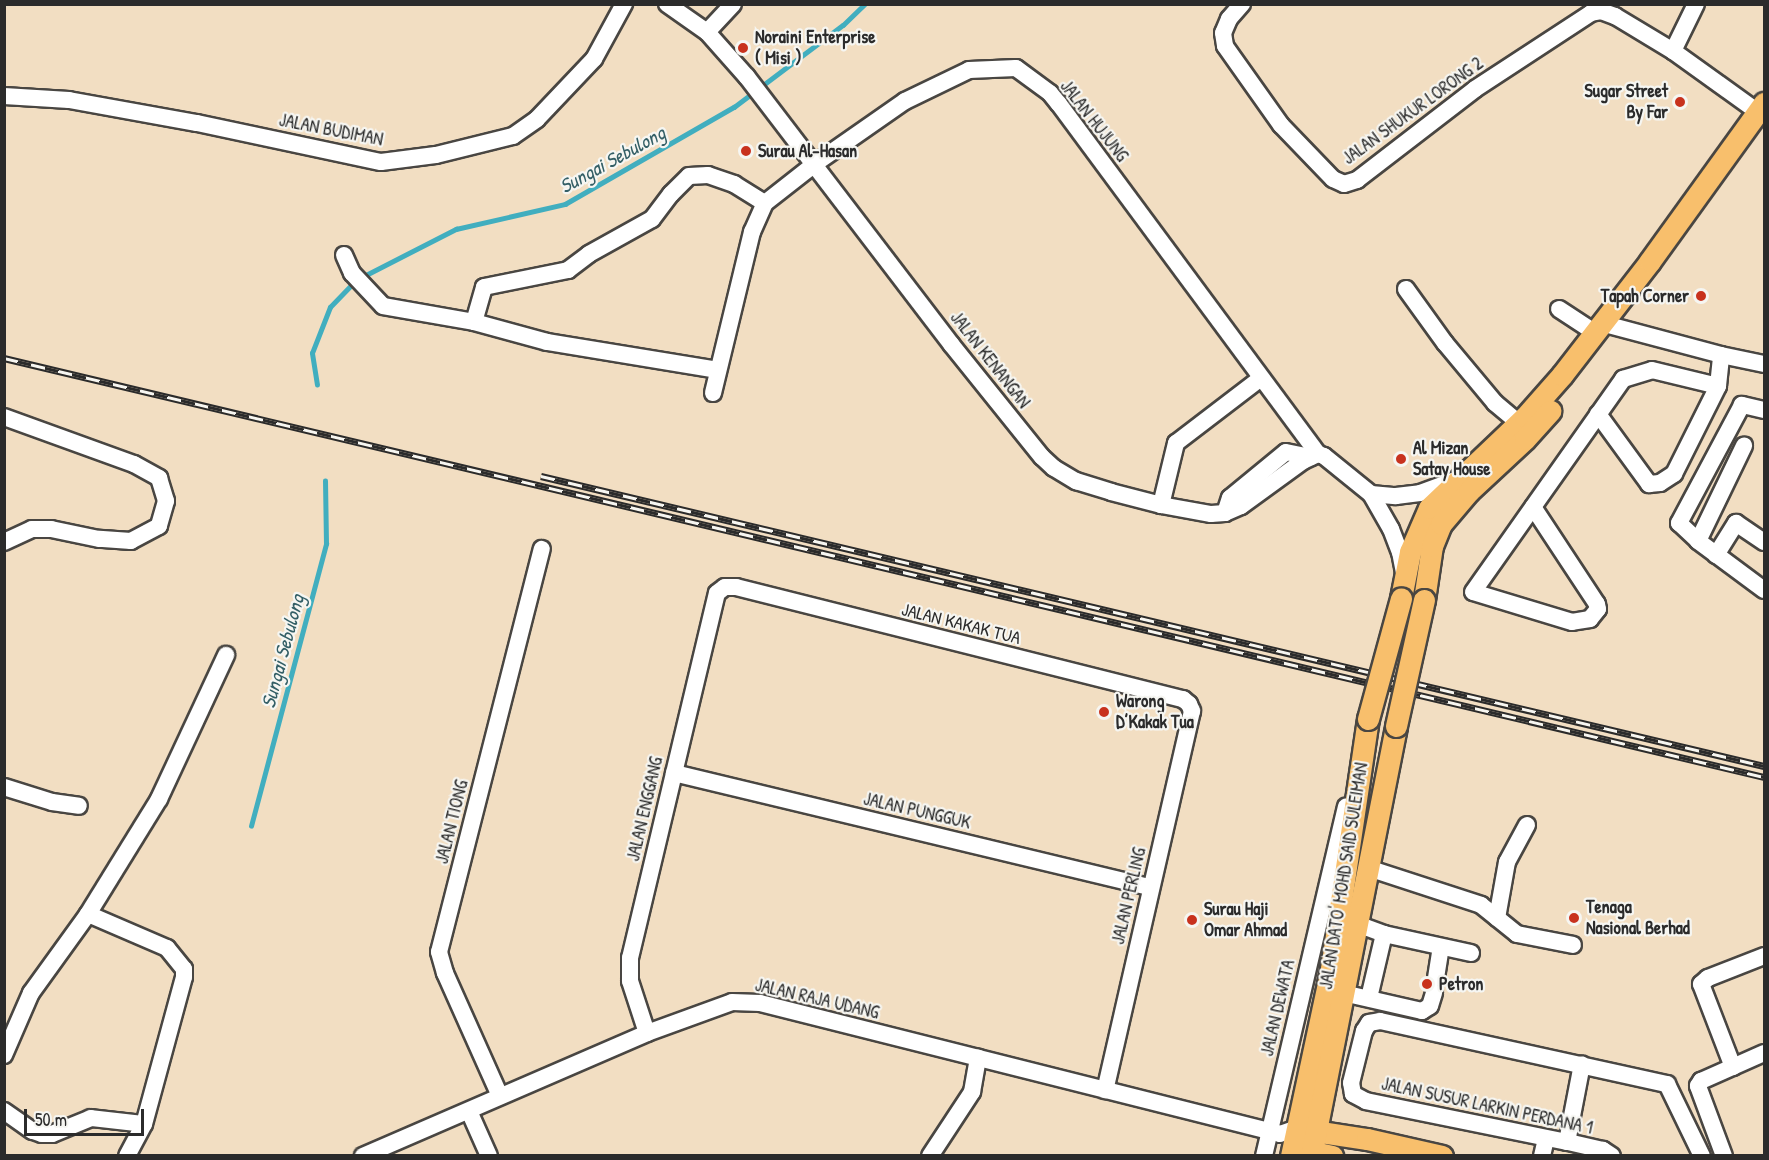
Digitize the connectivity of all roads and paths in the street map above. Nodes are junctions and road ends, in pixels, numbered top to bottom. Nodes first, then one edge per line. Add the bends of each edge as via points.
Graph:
1 (624, 4) edge
2 (667, 4) edge
3 (733, 4) edge
4 (1242, 4) edge
5 (1696, 4) edge
6 (707, 32) junction
7 (1673, 51) junction
8 (4, 96) edge
9 (1761, 107) edge
10 (816, 164) junction
11 (765, 203) junction
12 (344, 255) dead end
13 (1406, 289) dead end
14 (1559, 309) dead end
15 (474, 322) junction
16 (1602, 326) junction
17 (1721, 355) junction
18 (1764, 364) edge
19 (718, 370) junction
20 (1261, 378) junction
21 (1718, 386) junction
22 (713, 393) dead end
23 (1764, 410) edge
24 (1598, 414) junction
25 (4, 417) edge
26 (1520, 423) junction
27 (1744, 446) dead end
28 (1314, 455) junction
29 (1458, 479) junction
30 (1371, 494) junction
31 (1162, 501) junction
32 (1533, 507) junction
33 (1698, 541) junction
34 (4, 542) edge
35 (1764, 542) edge
36 (542, 549) dead end
37 (1716, 555) junction
38 (1403, 589) junction
39 (1764, 590) edge
40 (717, 593) joint
41 (226, 655) dead end
42 (1192, 711) joint
43 (1361, 765) junction
44 (674, 773) junction
45 (4, 787) edge
46 (79, 806) dead end
47 (1527, 825) dead end
48 (1368, 868) junction
49 (1150, 887) junction
50 (88, 914) junction
51 (1497, 918) junction
52 (1357, 924) junction
53 (1384, 934) junction
54 (1573, 945) dead end
55 (1441, 948) junction
56 (1471, 953) dead end
57 (1764, 956) edge
58 (1343, 993) junction
59 (1369, 998) junction
60 (647, 1033) junction
61 (1764, 1053) edge
62 (4, 1055) edge
63 (978, 1058) junction
64 (1582, 1064) junction
65 (1732, 1067) junction
66 (1105, 1090) junction
67 (500, 1096) junction
68 (469, 1111) junction
69 (4, 1112) edge
70 (144, 1124) junction
71 (1546, 1138) junction
72 (1567, 1142) junction
73 (1300, 1143) edge
74 (127, 1155) edge
75 (363, 1155) edge
76 (489, 1155) edge
77 (930, 1155) edge
78 (1264, 1155) edge
79 (1442, 1155) edge
80 (1542, 1155) edge
81 (1612, 1155) edge
82 (1702, 1155) edge
83 (1724, 1155) edge

1 - 8 street, JALAN BUDIMAN via 594,59 537,119 513,136 436,154 381,162 80,102
2 - 6 street, JALAN KENANGAN
3 - 6 street
4 - 7 street, JALAN SHUKUR LORONG 2 via 1223,33 1225,46 1281,125 1333,179 1344,184 1357,180 1475,89 1591,13 1601,10 1615,16
5 - 7 street
6 - 10 street, JALAN KENANGAN
7 - 9 street
9 - 16 main road
10 - 11 street, JALAN HUJUNG
10 - 20 street, JALAN HUJUNG via 905,100 944,80 969,70 1016,68 1059,104
10 - 31 street, JALAN KENANGAN via 951,344 1042,457 1076,481
11 - 15 street via 734,184 708,175 688,176 652,219 568,270 484,287
11 - 19 street, JALAN HUJUNG via 752,232
12 - 15 street via 356,277 383,306
13 - 26 street via 1495,403
14 - 16 street
15 - 19 street via 547,342
16 - 17 street
16 - 26 main road, JALAN DATO' MOHD SAID SULEIMAN
16 - 48 main road, JALAN DATO' MOHD SAID SULEIMAN, bridge via 1557,403 1441,524 1432,546
17 - 18 street
17 - 21 street
19 - 22 street, JALAN HUJUNG
20 - 28 street, JALAN HUJUNG
20 - 31 street via 1176,443
21 - 24 street via 1652,370 1635,373 1623,379
21 - 24 street via 1674,474 1660,483 1649,484
23 - 33 street via 1743,405 1679,523
24 - 32 street
25 - 34 street via 134,464 159,478 166,501 159,526 131,541 32,529
26 - 29 main road, JALAN DATO' MOHD SAID SULEIMAN
27 - 33 street
28 - 30 street via 1324,456
28 - 31 street, JALAN KENANGAN via 1254,497 1211,514
29 - 30 street via 1420,493
29 - 38 main road, JALAN DATO' MOHD SAID SULEIMAN via 1429,508 1410,552
30 - 38 street via 1400,552
32 - 32 street via 1473,592 1572,622 1590,619 1598,609 1597,603
33 - 37 street
35 - 37 street via 1736,523
36 - 67 street, JALAN TIONG via 439,952
37 - 39 street
38 - 43 main road, JALAN DATO' MOHD SAID SULEIMAN, bridge via 1368,719
40 - 42 street, JALAN KAKAK TUA via 725,587 736,587 1183,699
40 - 44 street, JALAN ENGGANG
41 - 50 street via 159,799
42 - 49 street, JALAN PERLING
43 - 73 main road, JALAN DATO' MOHD SAID SULEIMAN
43 - 73 street, JALAN DEWATA via 1347,802
44 - 49 street, JALAN PUNGGUK
44 - 60 street, JALAN ENGGANG via 630,958 630,981
45 - 46 street
47 - 51 street via 1507,862
48 - 51 street via 1481,904
48 - 52 main road, JALAN DATO' MOHD SAID SULEIMAN
49 - 66 street, JALAN PERLING
50 - 62 street via 31,993
50 - 70 street via 167,948 184,969
51 - 54 street via 1517,934
52 - 53 street
52 - 58 main road, JALAN DATO' MOHD SAID SULEIMAN
53 - 55 street
53 - 59 street
55 - 56 street
55 - 59 street via 1430,1006 1422,1011
57 - 65 street via 1701,984
58 - 59 street
58 - 73 main road, JALAN DATO' MOHD SAID SULEIMAN
60 - 63 street, JALAN RAJA UDANG via 732,1002 760,1003
60 - 67 street, JALAN RAJA UDANG
61 - 65 street
63 - 66 street, JALAN RAJA UDANG
63 - 77 street via 972,1092
64 - 71 street, JALAN SUSUR LARKIN PERDANA 1 via 1380,1021 1369,1023 1364,1031 1351,1083 1353,1094 1366,1101
64 - 72 street
64 - 82 street via 1667,1084
65 - 83 street via 1698,1086
66 - 73 street, JALAN RAJA UDANG
67 - 68 street, JALAN RAJA UDANG
68 - 75 street, JALAN RAJA UDANG
68 - 76 street
69 - 70 street via 42,1134 52,1134 91,1118
70 - 74 street
71 - 72 street, JALAN SUSUR LARKIN PERDANA 1
71 - 80 street
72 - 81 street, JALAN SUSUR LARKIN PERDANA 1
73 - 78 street, JALAN DEWATA
73 - 79 main road via 1367,1139

